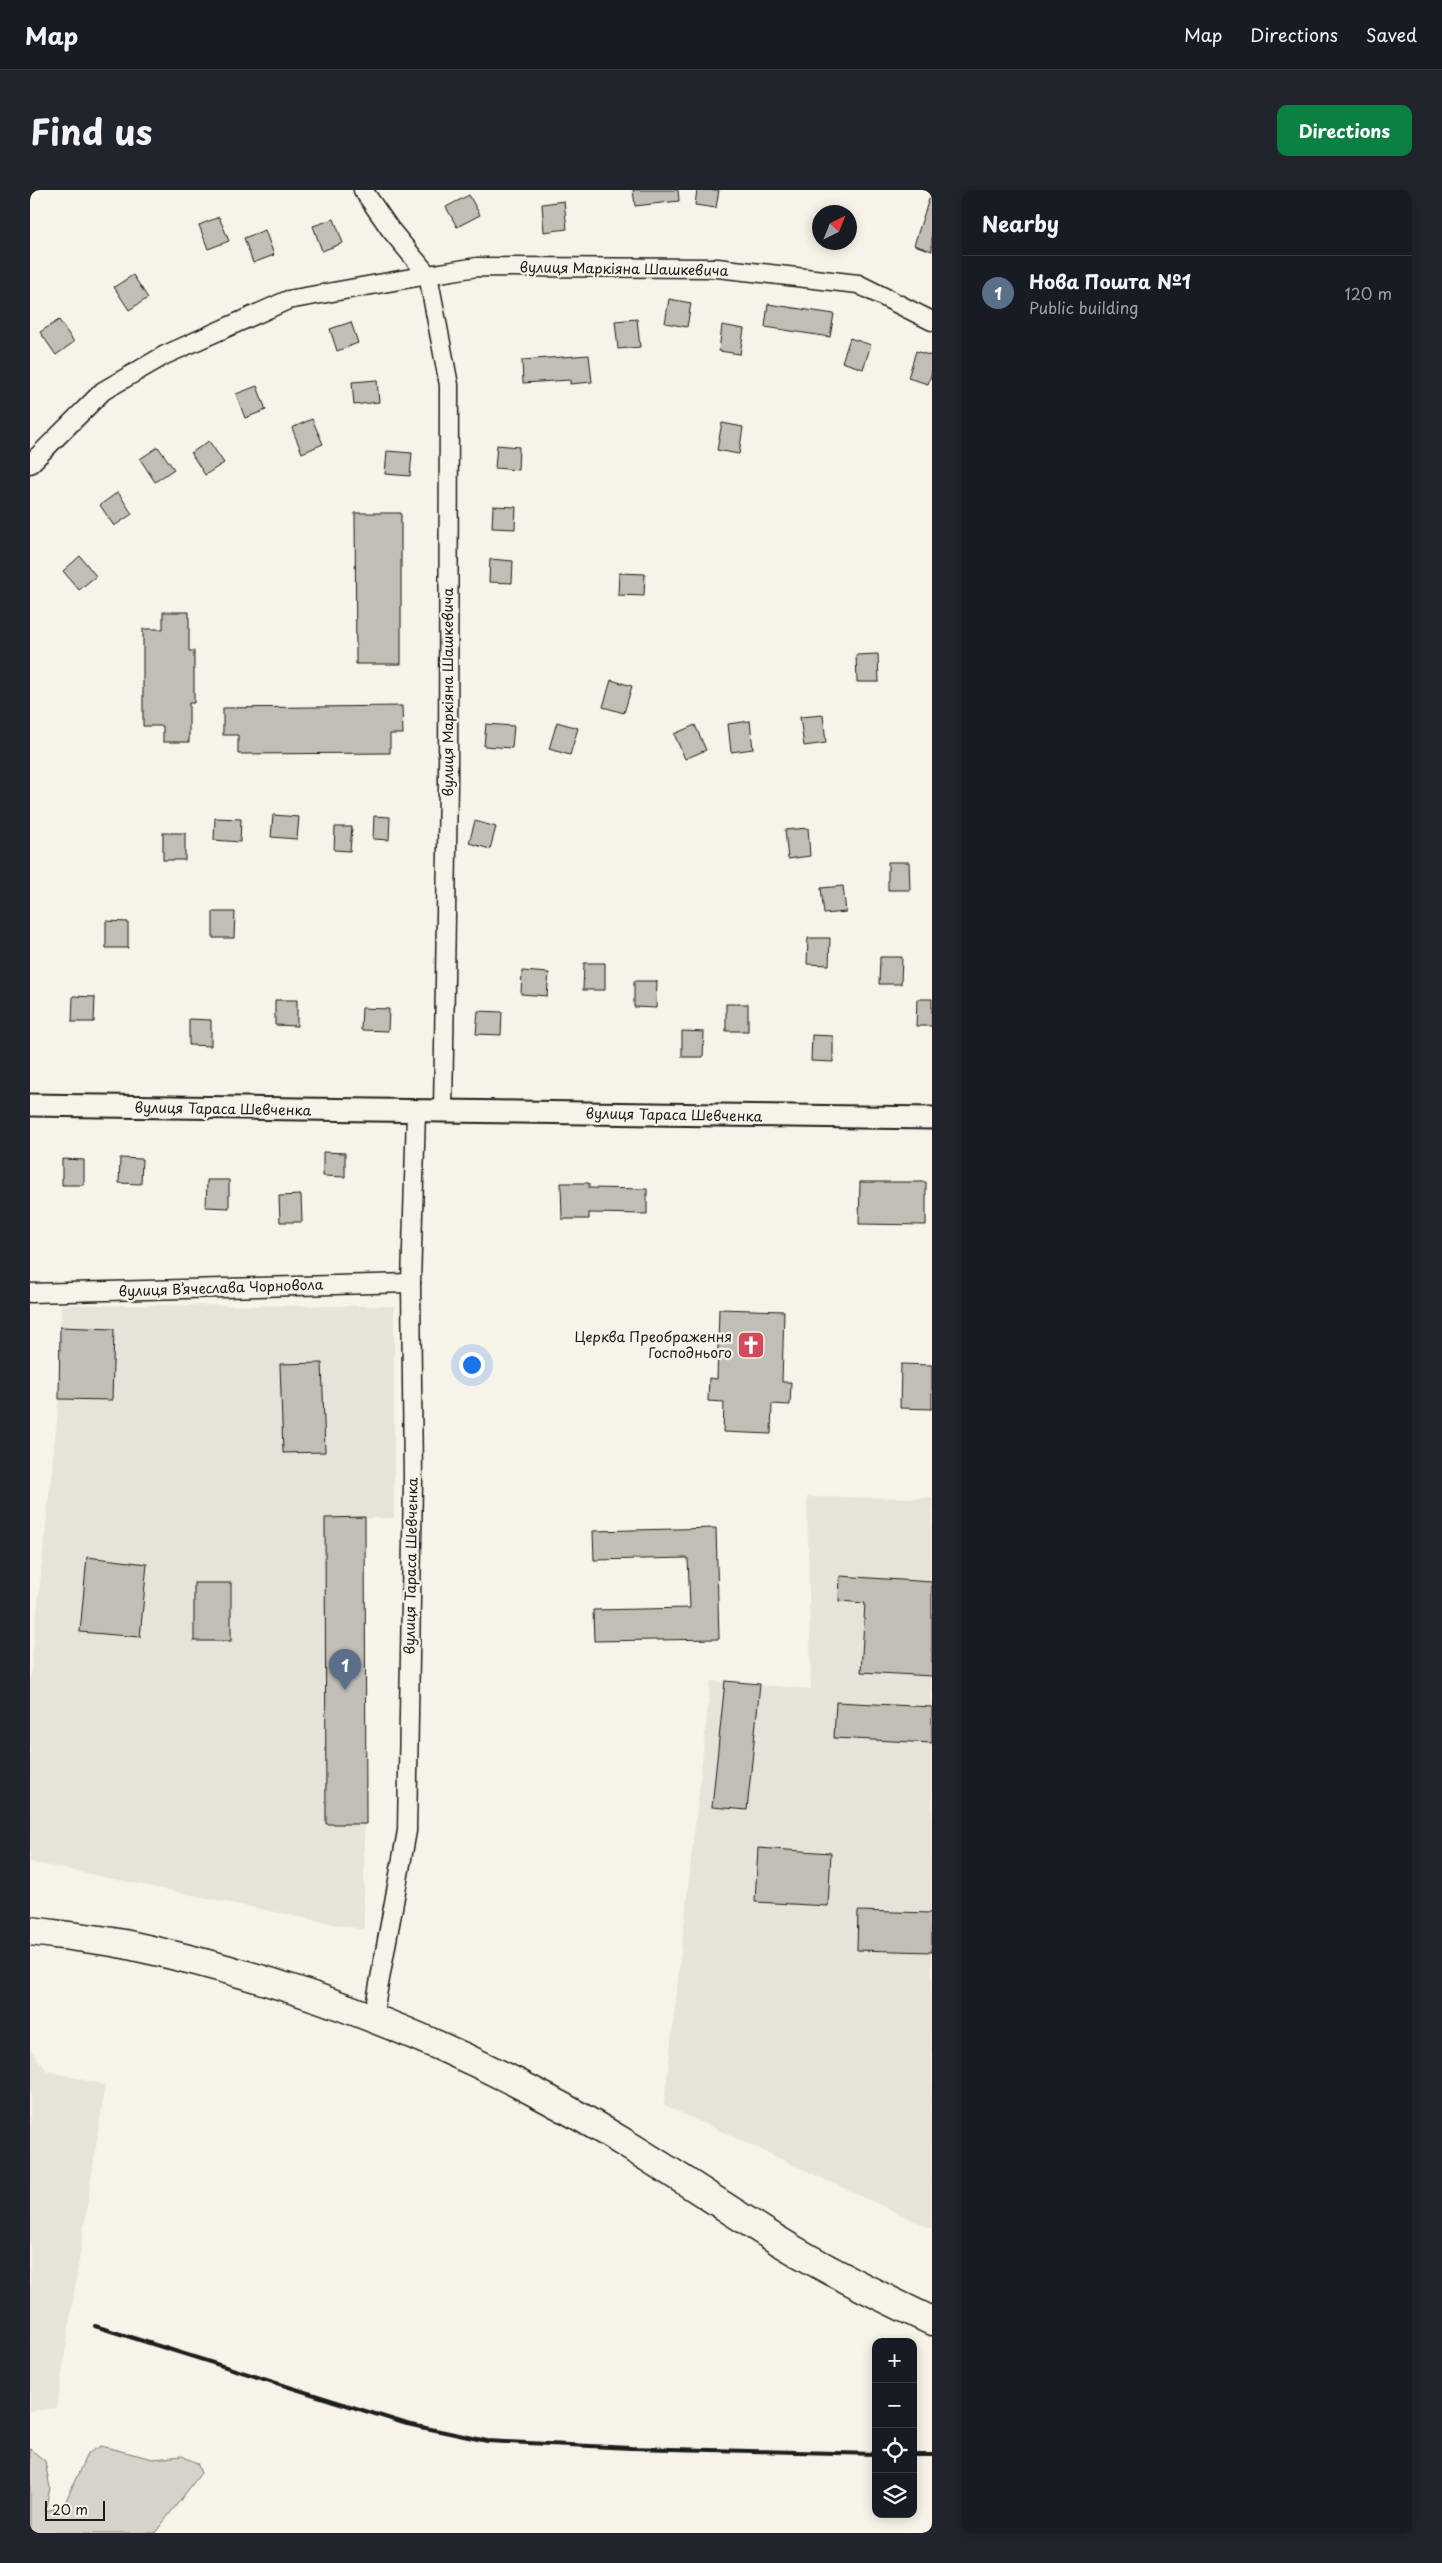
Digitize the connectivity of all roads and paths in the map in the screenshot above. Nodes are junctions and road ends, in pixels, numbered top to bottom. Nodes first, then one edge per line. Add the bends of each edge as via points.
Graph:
1 (363, 190) edge
2 (428, 275) junction
3 (932, 321) edge
4 (30, 464) edge
5 (30, 1106) edge
6 (416, 1112) junction
7 (443, 1112) junction
8 (932, 1118) edge
9 (411, 1283) junction
10 (30, 1293) edge
11 (30, 1931) edge
12 (373, 2017) junction
13 (932, 2321) edge

1 - 2 street
2 - 3 street, вулиця Маркіяна Шашкевича via 477,267 717,268 858,284
2 - 4 street, вулиця Маркіяна Шашкевича via 288,300 165,355 102,391
2 - 7 street, вулиця Маркіяна Шашкевича via 449,385
5 - 6 street, вулиця Тараса Шевченка
6 - 7 street, вулиця Тараса Шевченка
6 - 9 street, вулиця Тараса Шевченка
7 - 8 street, вулиця Тараса Шевченка
9 - 10 street, вулиця Вʼячеслава Чорновола
9 - 12 street, вулиця Тараса Шевченка via 413,1482 407,1831
11 - 12 highway via 121,1944 198,1961 286,1985
12 - 13 highway via 544,2097 619,2140 784,2244 869,2292

